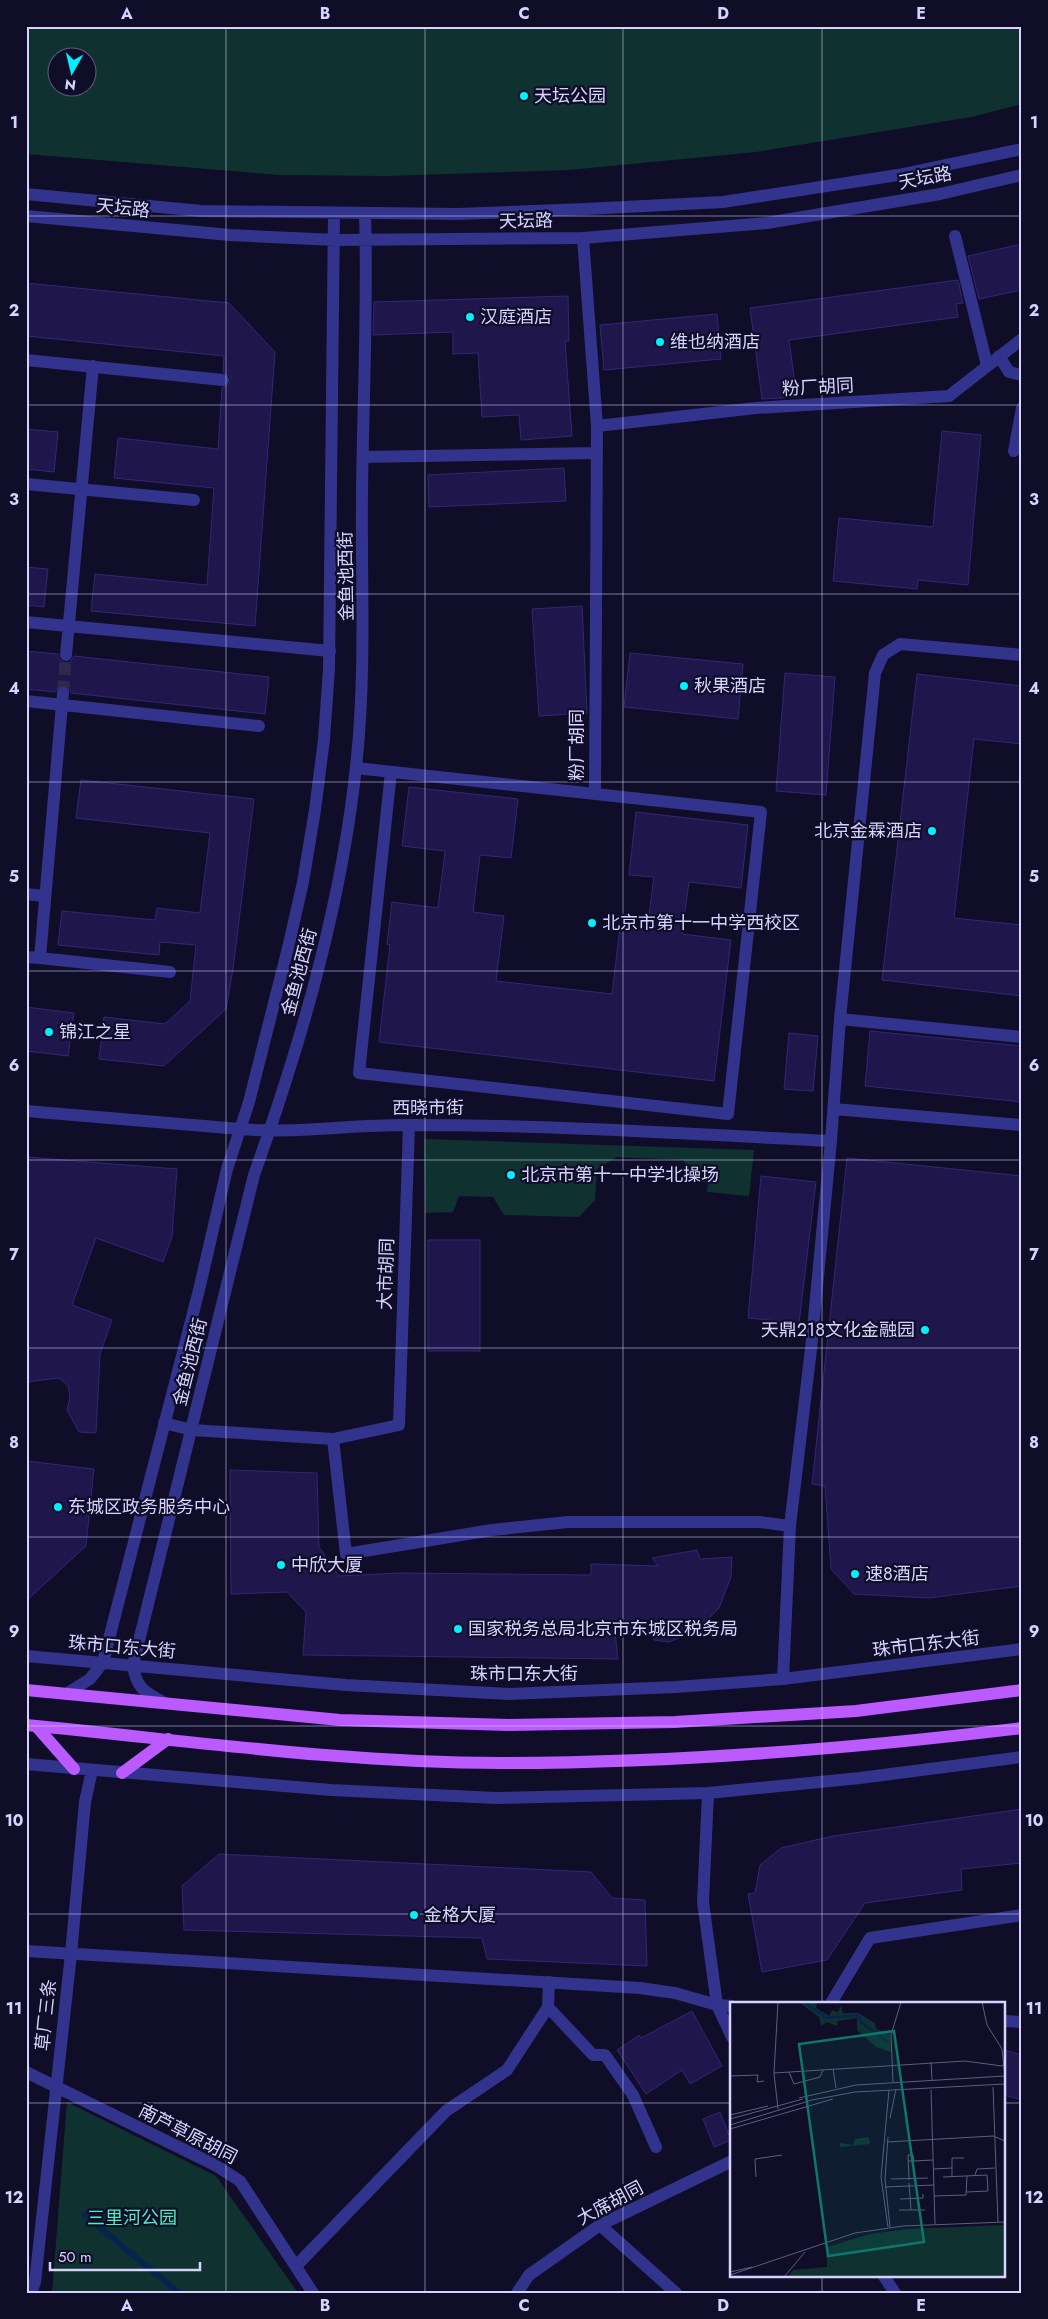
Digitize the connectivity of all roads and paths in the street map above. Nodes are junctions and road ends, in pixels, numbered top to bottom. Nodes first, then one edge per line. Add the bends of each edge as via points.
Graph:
1 (1022, 149) edge
2 (1022, 175) edge
3 (26, 194) edge
4 (334, 213) junction
5 (366, 214) junction
6 (26, 216) edge
7 (954, 236) dead end
8 (583, 238) junction
9 (335, 240) junction
10 (366, 241) junction
11 (1022, 339) edge
12 (1000, 356) junction
13 (26, 360) edge
14 (987, 365) junction
15 (93, 366) junction
16 (1022, 375) edge
17 (223, 380) dead end
18 (1022, 408) edge
19 (597, 426) junction
20 (1014, 451) dead end
21 (597, 453) junction
22 (363, 457) junction
23 (26, 484) edge
24 (82, 489) junction
25 (194, 500) dead end
26 (26, 622) edge
27 (69, 626) junction
28 (330, 651) junction
29 (66, 655) tunnel mouth
30 (1022, 655) edge
31 (62, 699) junction
32 (26, 701) edge
33 (259, 726) dead end
34 (356, 768) junction
35 (391, 772) junction
36 (595, 794) junction
37 (26, 894) edge
38 (45, 896) junction
39 (26, 957) edge
40 (40, 958) junction
41 (170, 972) dead end
42 (840, 1019) junction
43 (1022, 1036) edge
44 (834, 1109) junction
45 (26, 1111) edge
46 (409, 1125) junction
47 (1022, 1125) edge
48 (240, 1129) junction
49 (270, 1132) junction
50 (831, 1141) junction
51 (164, 1423) junction
52 (192, 1430) junction
53 (333, 1439) junction
54 (790, 1526) junction
55 (1022, 1649) edge
56 (26, 1656) edge
57 (103, 1662) junction
58 (133, 1665) junction
59 (783, 1679) junction
60 (26, 1690) edge
61 (1022, 1690) edge
62 (66, 1694) junction
63 (166, 1703) junction
64 (31, 1726) edge
65 (1022, 1728) edge
66 (168, 1739) junction
67 (1022, 1757) edge
68 (26, 1764) edge
69 (74, 1769) junction
70 (92, 1770) junction
71 (122, 1773) junction
72 (708, 1793) junction
73 (1022, 1915) edge
74 (26, 1951) edge
75 (71, 1954) junction
76 (549, 1982) junction
77 (832, 2002) edge
78 (717, 2005) junction
79 (730, 2006) edge
80 (548, 2007) junction
81 (1006, 2021) edge
82 (1022, 2022) edge
83 (730, 2033) edge
84 (26, 2072) edge
85 (56, 2087) junction
86 (656, 2147) dead end
87 (730, 2162) edge
88 (600, 2225) junction
89 (296, 2266) junction
90 (884, 2276) edge
91 (310, 2291) edge
92 (31, 2293) edge
93 (517, 2293) edge
94 (676, 2293) edge
95 (895, 2293) edge

1 - 5 street, 天坛路 via 898,175 723,202 458,214
2 - 8 street, 天坛路 via 940,194 767,223
3 - 4 street, 天坛路 via 202,211
4 - 5 street, 天坛路
4 - 9 street, 金鱼池西街
5 - 10 street, 金鱼池西街
6 - 9 street, 天坛路 via 230,236
7 - 14 street
8 - 10 street, 天坛路
8 - 19 street, 粉厂胡同
9 - 10 street, 天坛路
9 - 28 street, 金鱼池西街
10 - 22 street, 金鱼池西街
11 - 12 street, 粉厂胡同
12 - 14 street, 粉厂胡同
12 - 16 street via 1009,372
13 - 15 street
14 - 19 street, 粉厂胡同 via 949,396 756,408
15 - 17 street
15 - 24 street
18 - 20 street
19 - 21 street, 粉厂胡同
21 - 22 street
21 - 36 street, 粉厂胡同
22 - 34 street, 金鱼池西街 via 364,633
23 - 24 street
24 - 25 street
24 - 27 street
26 - 27 street
27 - 28 street
27 - 29 street
28 - 48 street, 金鱼池西街 via 324,739 303,882
30 - 42 street via 900,644 883,655 875,673
31 - 32 street
31 - 33 street
31 - 38 street
34 - 35 street
34 - 49 street, 金鱼池西街 via 331,916 302,1030
35 - 36 street
35 - 36 street via 358,1073 728,1114 761,812
37 - 38 street
38 - 40 street
39 - 40 street
40 - 41 street
42 - 43 street
42 - 44 street
44 - 47 street
44 - 50 street
45 - 48 street, 西晓市街
46 - 49 street, 西晓市街
46 - 50 street, 西晓市街 via 600,1129
46 - 53 street, 大市胡同 via 399,1425
48 - 49 street, 西晓市街
48 - 51 street, 金鱼池西街 via 227,1169
49 - 52 street, 金鱼池西街 via 254,1175
50 - 54 street
51 - 52 street
51 - 57 street, 金鱼池西街
52 - 53 street
52 - 58 street, 金鱼池西街
53 - 54 street via 346,1554 492,1530 568,1522 760,1522
54 - 59 street
55 - 59 street, 珠市口东大街
56 - 57 street, 珠市口东大街
57 - 58 street, 珠市口东大街
57 - 62 street, 金鱼池西街 via 90,1679
58 - 59 street, 珠市口东大街 via 346,1686 509,1694
58 - 63 street via 135,1680 147,1693
60 - 62 main road
61 - 63 main road via 856,1711 675,1722 519,1725 340,1720
62 - 63 main road
64 - 66 main road
64 - 69 main road
65 - 66 main road via 858,1746 673,1760 500,1763 335,1756
66 - 71 main road
67 - 72 street
68 - 69 street
69 - 70 street
70 - 71 street
70 - 75 street, 草厂三条 via 85,1802
71 - 72 street via 331,1790 495,1798
72 - 78 street via 703,1902
73 - 77 street via 870,1938
74 - 75 street
75 - 76 street
75 - 85 street, 草厂三条
76 - 78 street via 640,1988 675,1993
76 - 80 street
78 - 79 street
78 - 83 street
80 - 86 street via 593,2055 605,2055 633,2095
80 - 89 street via 507,2070 446,2110
81 - 82 street
84 - 85 street, 南芦草原胡同
85 - 89 street, 南芦草原胡同 via 215,2165 240,2181
85 - 92 street, 草厂三条 via 35,2282
87 - 88 street, 大席胡同
88 - 93 street, 大席胡同 via 529,2275
88 - 94 street
89 - 91 street, 南芦草原胡同
90 - 95 street

